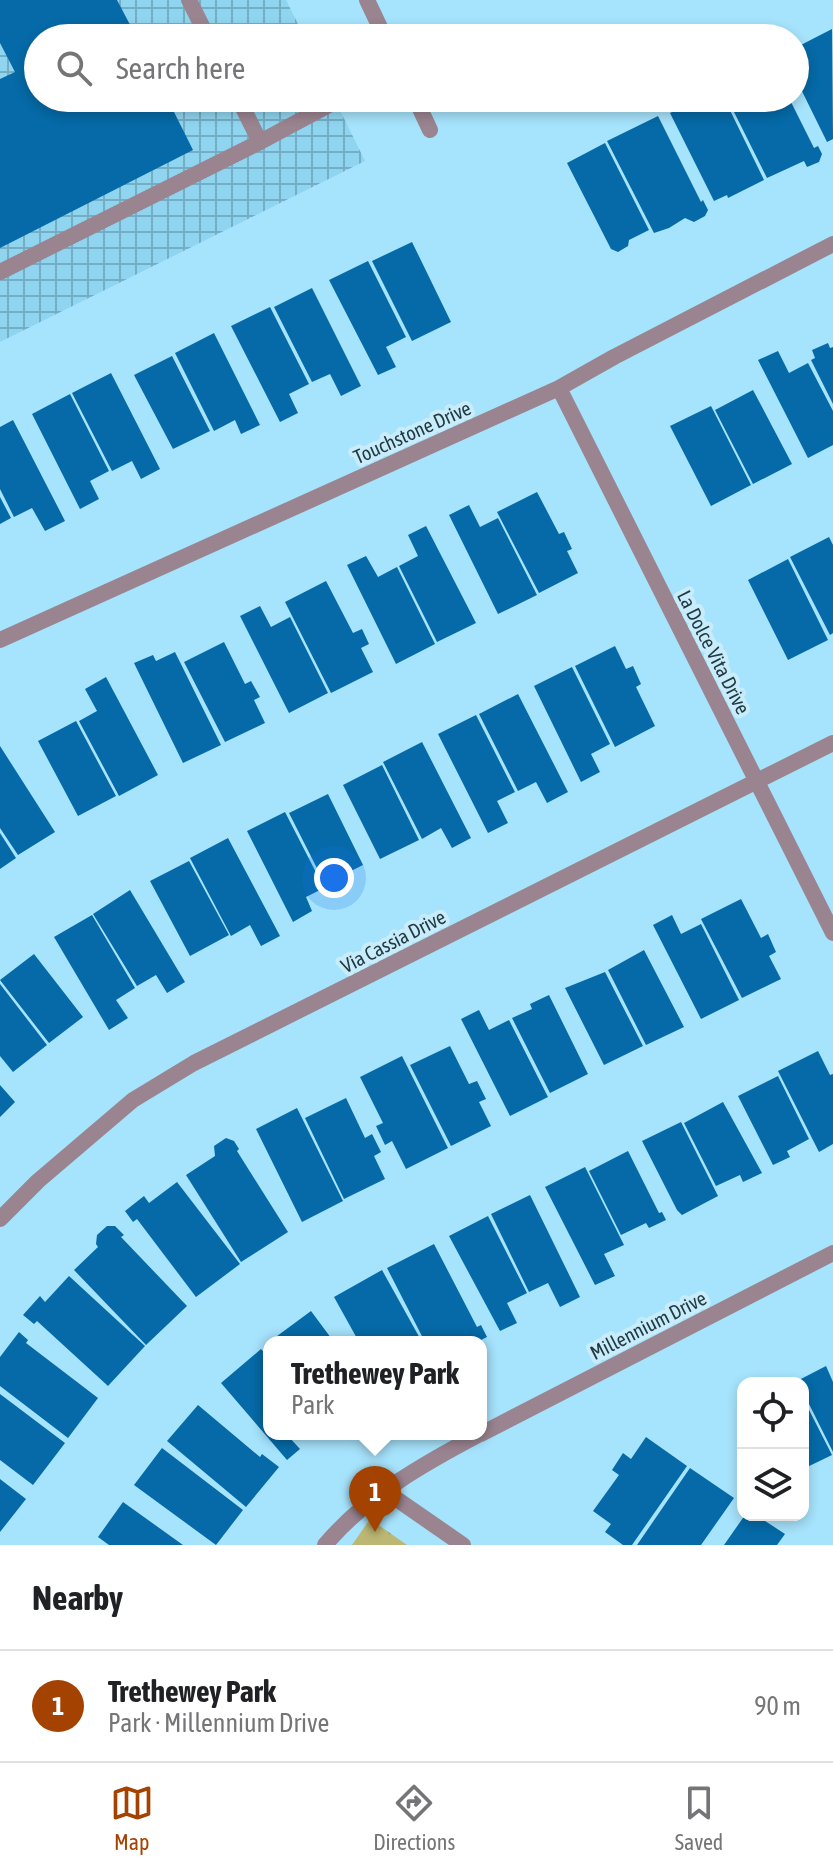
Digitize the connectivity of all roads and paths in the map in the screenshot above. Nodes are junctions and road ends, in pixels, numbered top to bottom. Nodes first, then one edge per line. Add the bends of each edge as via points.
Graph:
1 (189, 0) edge
2 (367, 0) edge
3 (201, 24) edge
4 (378, 24) edge
5 (245, 112) edge
6 (316, 112) edge
7 (422, 112) edge
8 (430, 130) dead end
9 (260, 142) junction
10 (833, 244) edge
11 (0, 272) edge
12 (559, 388) junction
13 (0, 640) edge
14 (833, 743) edge
15 (756, 781) junction
16 (833, 933) edge
17 (0, 1219) edge
18 (833, 1253) edge
19 (487, 1431) edge
20 (469, 1440) edge
21 (385, 1491) junction
22 (325, 1545) edge
23 (463, 1545) edge

1 - 3 street
2 - 4 street
5 - 9 street
6 - 9 street
7 - 8 street
9 - 11 street
10 - 12 street, Touchstone Drive
12 - 13 street, Touchstone Drive
12 - 15 street, La Dolce Vita Drive
14 - 15 street, Via Cassia Drive
15 - 16 street, La Dolce Vita Drive
15 - 17 street, Via Cassia Drive via 194,1063 133,1100
18 - 19 street, Millennium Drive
20 - 21 street, Millennium Drive
21 - 22 street, Millennium Drive
21 - 23 street

